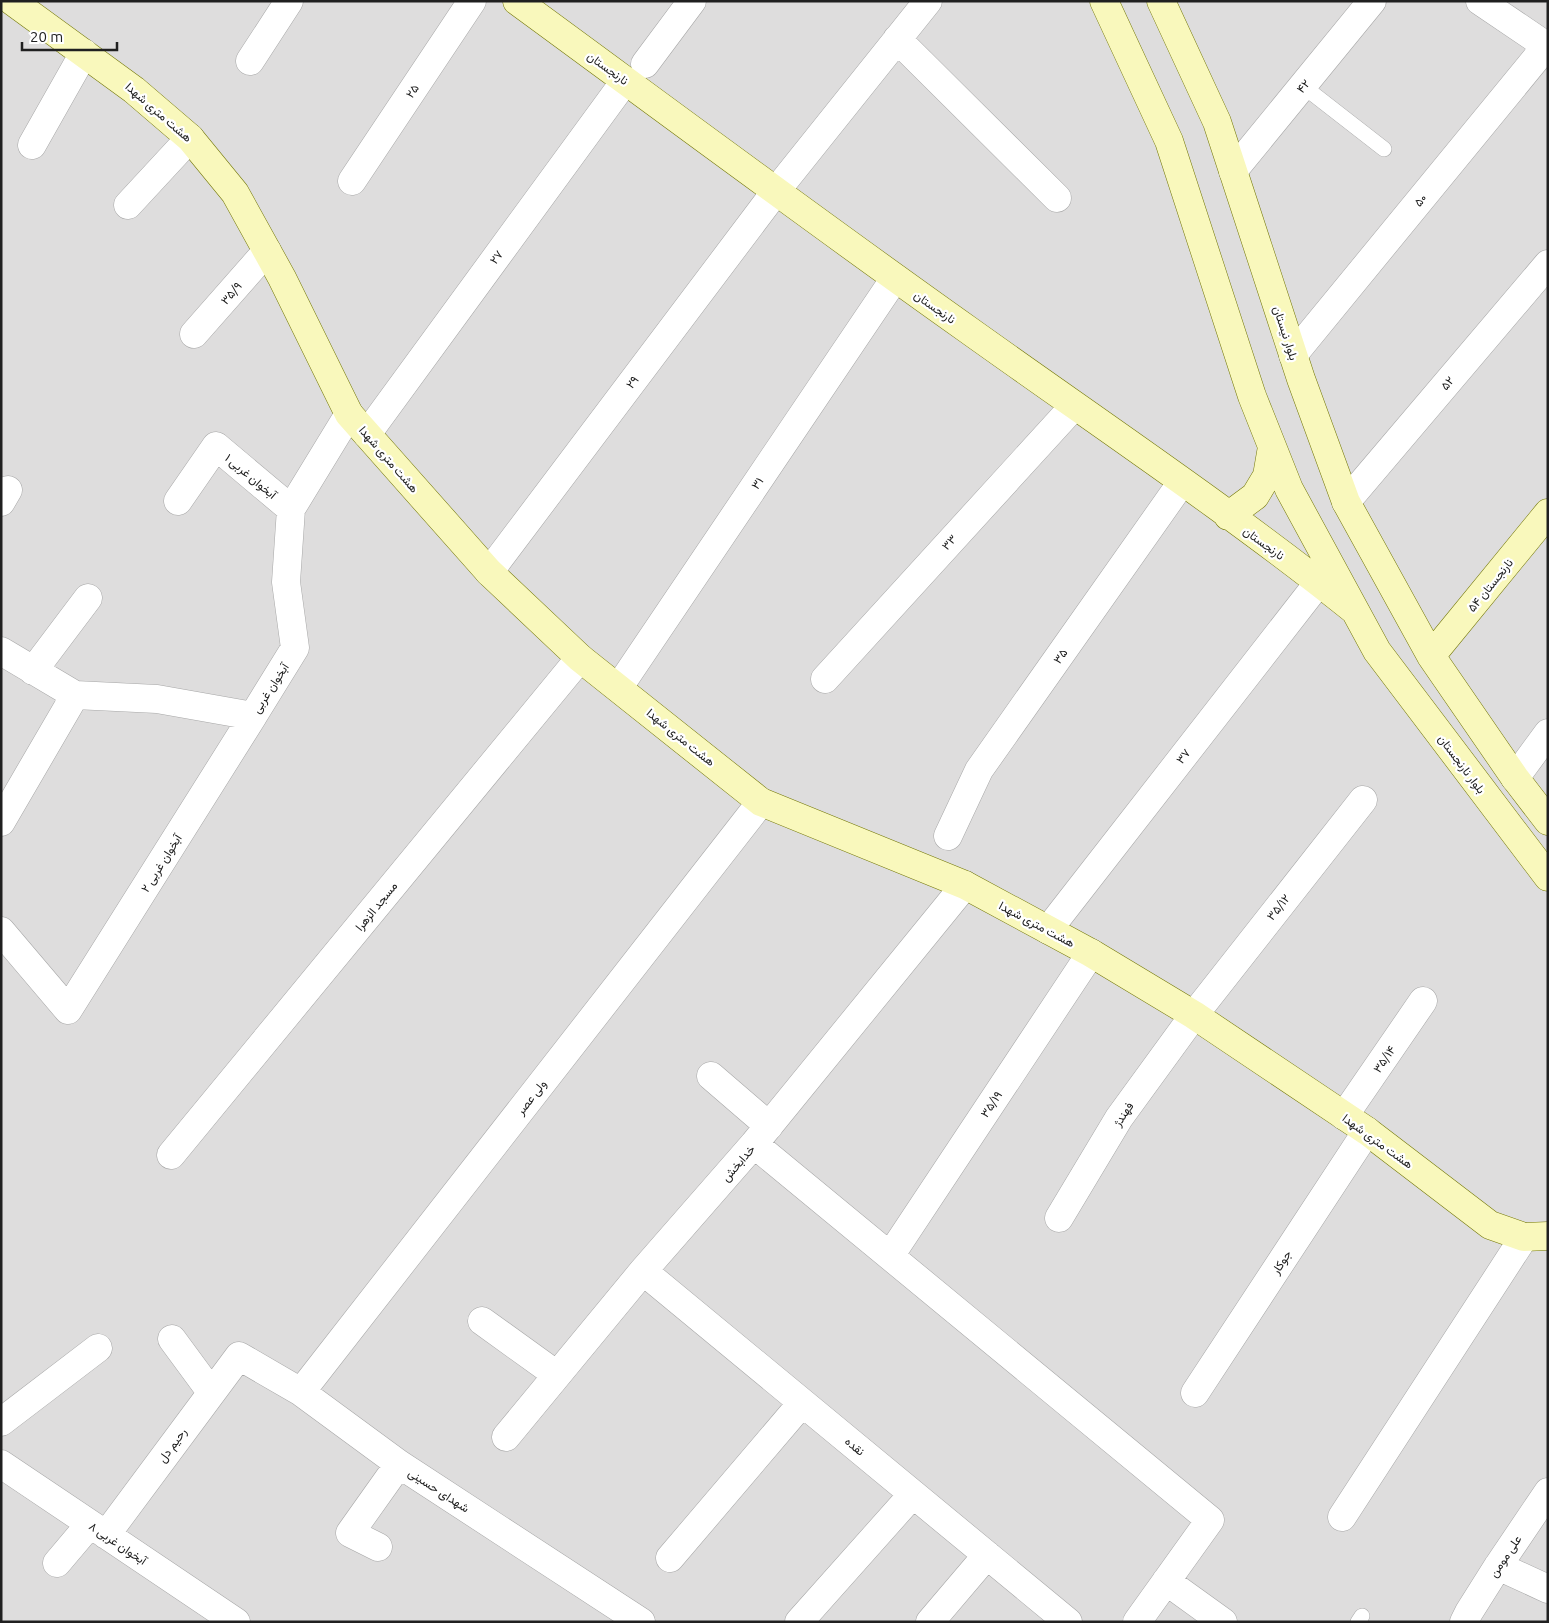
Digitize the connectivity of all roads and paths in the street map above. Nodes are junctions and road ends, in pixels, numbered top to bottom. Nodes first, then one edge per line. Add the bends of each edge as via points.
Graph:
1 (12, 1) edge
2 (289, 1) edge
3 (472, 1) edge
4 (518, 1) edge
5 (692, 1) edge
6 (928, 1) edge
7 (1104, 1) edge
8 (1162, 1) edge
9 (1372, 1) edge
10 (1480, 1) edge
11 (897, 39) junction
12 (1547, 45) edge
13 (84, 53) junction
14 (250, 61) dead end
15 (635, 72) junction
16 (1303, 86) junction
17 (190, 138) junction
18 (32, 145) dead end
19 (1384, 149) dead end
20 (1233, 172) junction
21 (352, 181) dead end
22 (776, 191) junction
23 (1057, 198) dead end
24 (128, 205) dead end
25 (267, 251) junction
26 (1548, 264) edge
27 (895, 278) junction
28 (194, 334) dead end
29 (1293, 355) junction
30 (1074, 406) junction
31 (350, 414) junction
32 (367, 434) junction
33 (1272, 447) junction
34 (1182, 482) junction
35 (178, 500) dead end
36 (1346, 502) junction
37 (291, 509) junction
38 (1548, 513) edge
39 (1228, 516) junction
40 (489, 572) junction
41 (1319, 582) junction
42 (88, 598) dead end
43 (1354, 610) junction
44 (1, 651) edge
45 (1432, 656) junction
46 (580, 658) junction
47 (34, 671) junction
48 (825, 679) dead end
49 (619, 687) junction
50 (75, 695) junction
51 (253, 716) junction
52 (1548, 733) edge
53 (1515, 778) junction
54 (1362, 800) dead end
55 (761, 802) junction
56 (1548, 821) edge
57 (1, 822) edge
58 (948, 836) dead end
59 (1548, 877) edge
60 (965, 885) junction
61 (1048, 930) junction
62 (1, 931) edge
63 (1091, 953) junction
64 (1423, 1001) dead end
65 (1194, 1015) junction
66 (711, 1076) dead end
67 (1344, 1116) junction
68 (1367, 1131) junction
69 (762, 1135) junction
70 (171, 1155) dead end
71 (1059, 1218) dead end
72 (1536, 1236) edge
73 (890, 1256) junction
74 (643, 1271) junction
75 (482, 1321) dead end
76 (172, 1338) dead end
77 (98, 1348) dead end
78 (239, 1356) joint
79 (557, 1375) junction
80 (211, 1392) junction
81 (301, 1392) junction
82 (1195, 1393) dead end
83 (802, 1402) junction
84 (1, 1422) edge
85 (506, 1437) dead end
86 (1, 1464) edge
87 (399, 1464) junction
88 (1548, 1492) edge
89 (913, 1494) junction
90 (1342, 1517) dead end
91 (98, 1529) junction
92 (378, 1547) dead end
93 (987, 1555) junction
94 (670, 1558) dead end
95 (57, 1563) dead end
96 (1498, 1566) junction
97 (1166, 1581) junction
98 (1548, 1589) edge
99 (236, 1622) edge
100 (641, 1622) edge
101 (799, 1622) edge
102 (930, 1622) edge
103 (1068, 1622) edge
104 (1137, 1622) edge
105 (1223, 1622) edge
106 (1464, 1622) edge

1 - 13 street, هشت متری شهدا
2 - 14 street
3 - 21 street, ۲۵
4 - 15 street, نارنجستان
5 - 15 street, ۲۷
6 - 11 street, ۲۹
7 - 33 street via 1169,141 1252,396
8 - 20 street, بلوار نیستان via 1218,122
9 - 16 street, ۴۲
10 - 12 street
11 - 22 street, ۲۹
11 - 23 street
12 - 29 street, ۵۰
13 - 17 street, هشت متری شهدا
13 - 18 street
15 - 22 street, نارنجستان
15 - 32 street, ۲۷
16 - 19 lane
16 - 20 street, ۴۲
17 - 24 street
17 - 25 street, هشت متری شهدا via 235,193
20 - 29 street, بلوار نیستان
22 - 27 street, نارنجستان
22 - 40 street, ۲۹
25 - 28 street, ۳۵/۹
25 - 31 street, هشت متری شهدا
26 - 36 street, ۵۲
27 - 30 street, نارنجستان
27 - 49 street, ۳۱
29 - 36 street, بلوار نیستان
30 - 34 street, نارنجستان
30 - 48 street, ۳۳
31 - 32 street, هشت متری شهدا
31 - 37 street, آبخوان غربی
32 - 40 street, هشت متری شهدا
33 - 39 street via 1266,476 1255,496
33 - 43 street via 1289,489
34 - 39 street, نارنجستان
34 - 58 street, ۳۵ via 979,770
35 - 37 street, آبخوان غربی ۱ via 216,446
36 - 45 street, بلوار نیستان
37 - 51 street, آبخوان غربی via 286,582 295,648
38 - 45 street, نارنجستان ۵۴
39 - 41 street, نارنجستان
40 - 46 street, هشت متری شهدا
41 - 43 street, نارنجستان
41 - 61 street, ۳۷
42 - 47 street
43 - 59 street, بلوار نارنجستان via 1376,652
44 - 47 street
45 - 53 street
46 - 49 street, هشت متری شهدا
46 - 70 street, مسجد الزهرا
47 - 50 street
49 - 55 street, هشت متری شهدا
50 - 51 street, آبخوان غربی via 157,699
50 - 57 street
51 - 62 street, آبخوان غربی ۲ via 68,1010
52 - 53 street
53 - 56 street
54 - 65 street, ۳۵/۱۲
55 - 60 street, هشت متری شهدا
55 - 81 street, ولی عصر
60 - 61 street, هشت متری شهدا
60 - 69 street, خدابخش
61 - 63 street, هشت متری شهدا
63 - 65 street, هشت متری شهدا
63 - 73 street, ۳۵/۱۹
64 - 67 street, ۳۵/۱۴
65 - 67 street, هشت متری شهدا
65 - 71 street, فهندژ via 1119,1118
66 - 69 street
67 - 68 street, هشت متری شهدا
68 - 72 street, هشت متری شهدا via 1490,1225
68 - 82 street, جوکار
69 - 73 street
69 - 74 street, خدابخش
72 - 90 street
73 - 97 street via 1210,1520
74 - 79 street, خدابخش
74 - 83 street, نقده
75 - 79 street
76 - 80 street
77 - 84 street
78 - 80 street, رحیم دل
78 - 81 street, شهدای حسینی
79 - 85 street, خدابخش
80 - 91 street, رحیم دل
81 - 87 street, شهدای حسینی
83 - 89 street, نقده
83 - 94 street
86 - 91 street, آبخوان غربی ۸
87 - 92 street via 350,1533
87 - 100 street, شهدای حسینی
88 - 96 street, علی مومن
89 - 93 street, نقده
89 - 101 street
91 - 95 street, رحیم دل
91 - 99 street, آبخوان غربی ۸
93 - 102 street
93 - 103 street, نقده
96 - 98 street
96 - 106 street, علی مومن
97 - 104 street
97 - 105 street

